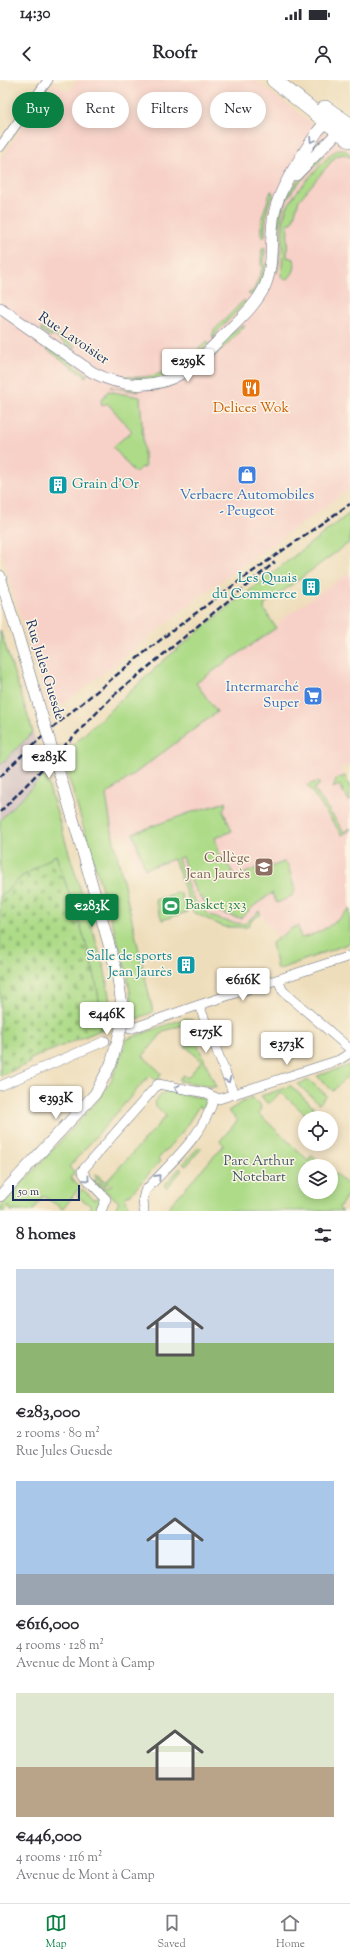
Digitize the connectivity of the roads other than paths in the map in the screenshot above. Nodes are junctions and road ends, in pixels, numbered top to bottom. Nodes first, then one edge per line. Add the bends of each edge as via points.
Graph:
1 (48, 80) edge
2 (274, 80) edge
3 (285, 80) edge
4 (343, 125) edge
5 (0, 147) edge
6 (0, 308) edge
7 (0, 576) edge
8 (350, 956) edge
9 (278, 980) junction
10 (199, 1005) junction
11 (130, 1029) dead end
12 (105, 1041) dead end
13 (350, 1049) edge
14 (350, 1053) edge
15 (0, 1086) edge
16 (234, 1095) junction
17 (214, 1098) junction
18 (12, 1182) junction
19 (0, 1192) edge
20 (0, 1196) edge
21 (101, 1211) edge
22 (144, 1211) edge

1 - 5 street
2 - 4 main road
3 - 4 main road
4 - 6 street, Rue Lavoisier via 321,127 281,195 274,216 270,270 258,299 198,361 175,377 141,384 108,379 92,372
7 - 18 street, Rue Jules Guesde, bridge via 80,842 117,973 123,1011 111,1064 95,1094
8 - 9 street
9 - 10 street
9 - 13 street via 283,991
10 - 11 street
10 -> 16 street
12 - 15 street
14 - 16 street via 339,1060
16 - 17 street
17 -> 21 street via 206,1093 158,1084 82,1171 105,1196 106,1204
22 -> 17 street via 145,1191 194,1137 211,1110
18 - 19 street, Rue Jules Guesde
18 - 20 street, Rue Jules Guesde

